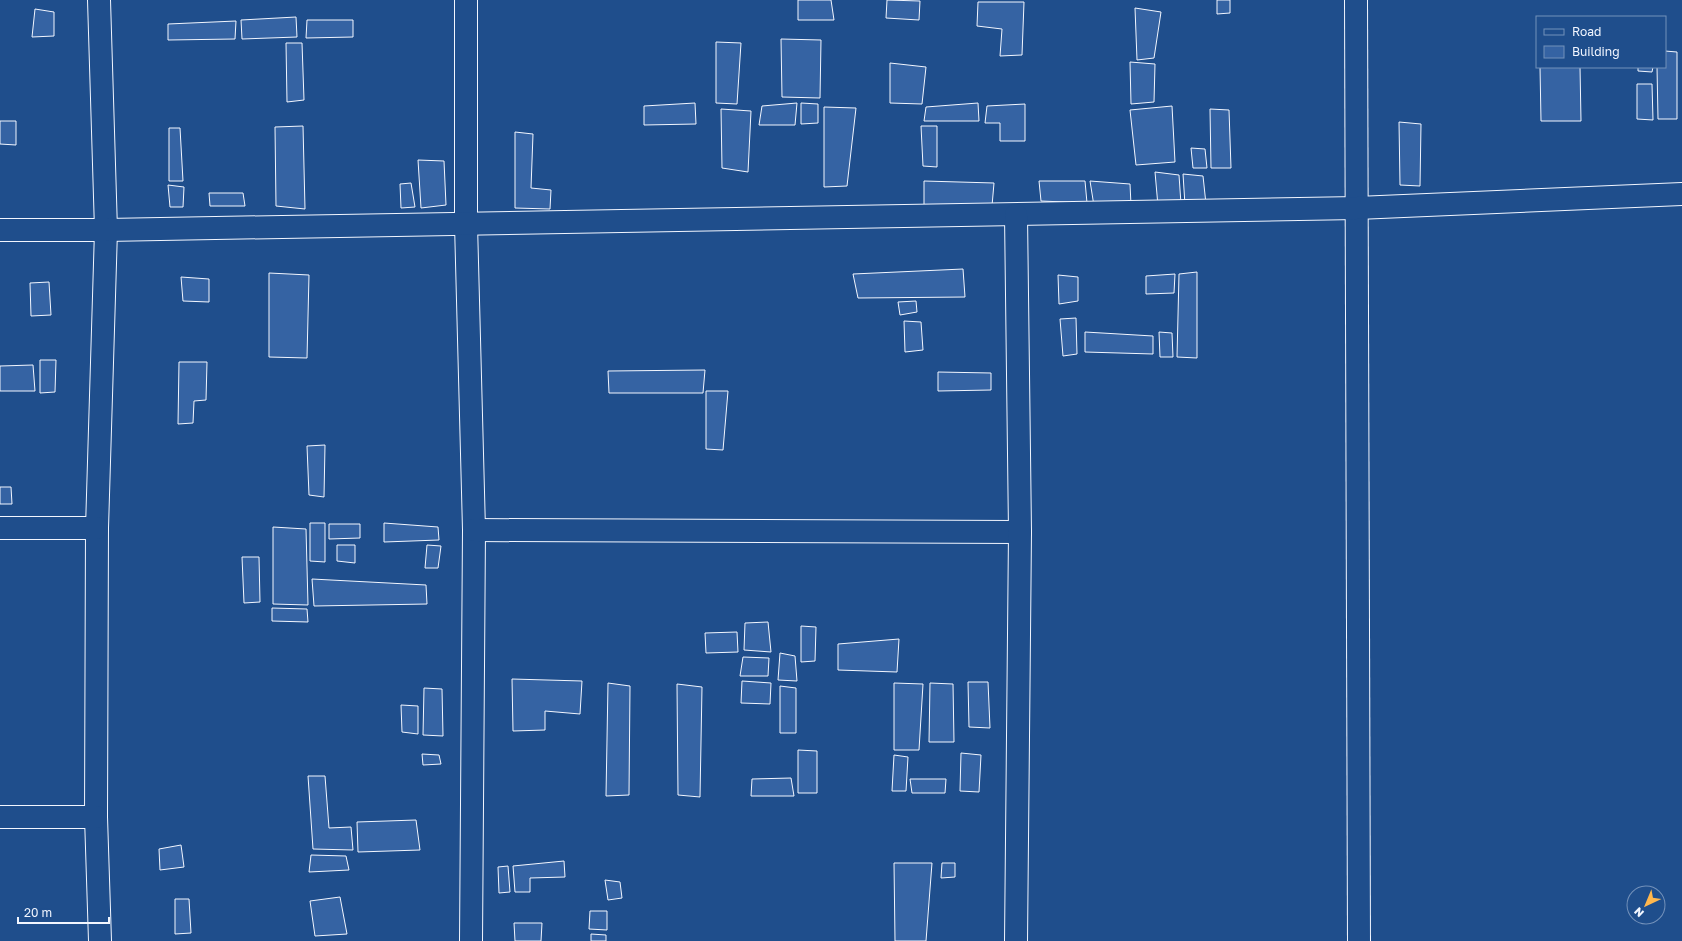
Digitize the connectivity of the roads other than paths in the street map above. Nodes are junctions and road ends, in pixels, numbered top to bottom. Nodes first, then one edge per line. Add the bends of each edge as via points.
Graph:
1 (99, 0) edge
2 (466, 0) edge
3 (1356, 0) edge
4 (1682, 194) edge
5 (1357, 208) junction
6 (1016, 215) junction
7 (466, 224) junction
8 (0, 230) edge
9 (106, 230) junction
10 (0, 528) edge
11 (97, 528) junction
12 (474, 530) junction
13 (1020, 532) junction
14 (0, 817) edge
15 (96, 817) junction
16 (100, 941) edge
17 (471, 941) edge
18 (1016, 941) edge
19 (1359, 941) edge

1 - 9 street
2 - 7 street
3 - 5 street
4 - 5 street
5 - 6 street
5 - 19 street
6 - 7 street
6 - 13 street
7 - 9 street
7 - 12 street
8 - 9 street
9 - 11 street
10 - 11 street
11 - 15 street
12 - 13 street
12 - 17 street
13 - 18 street
14 - 15 street
15 - 16 street

